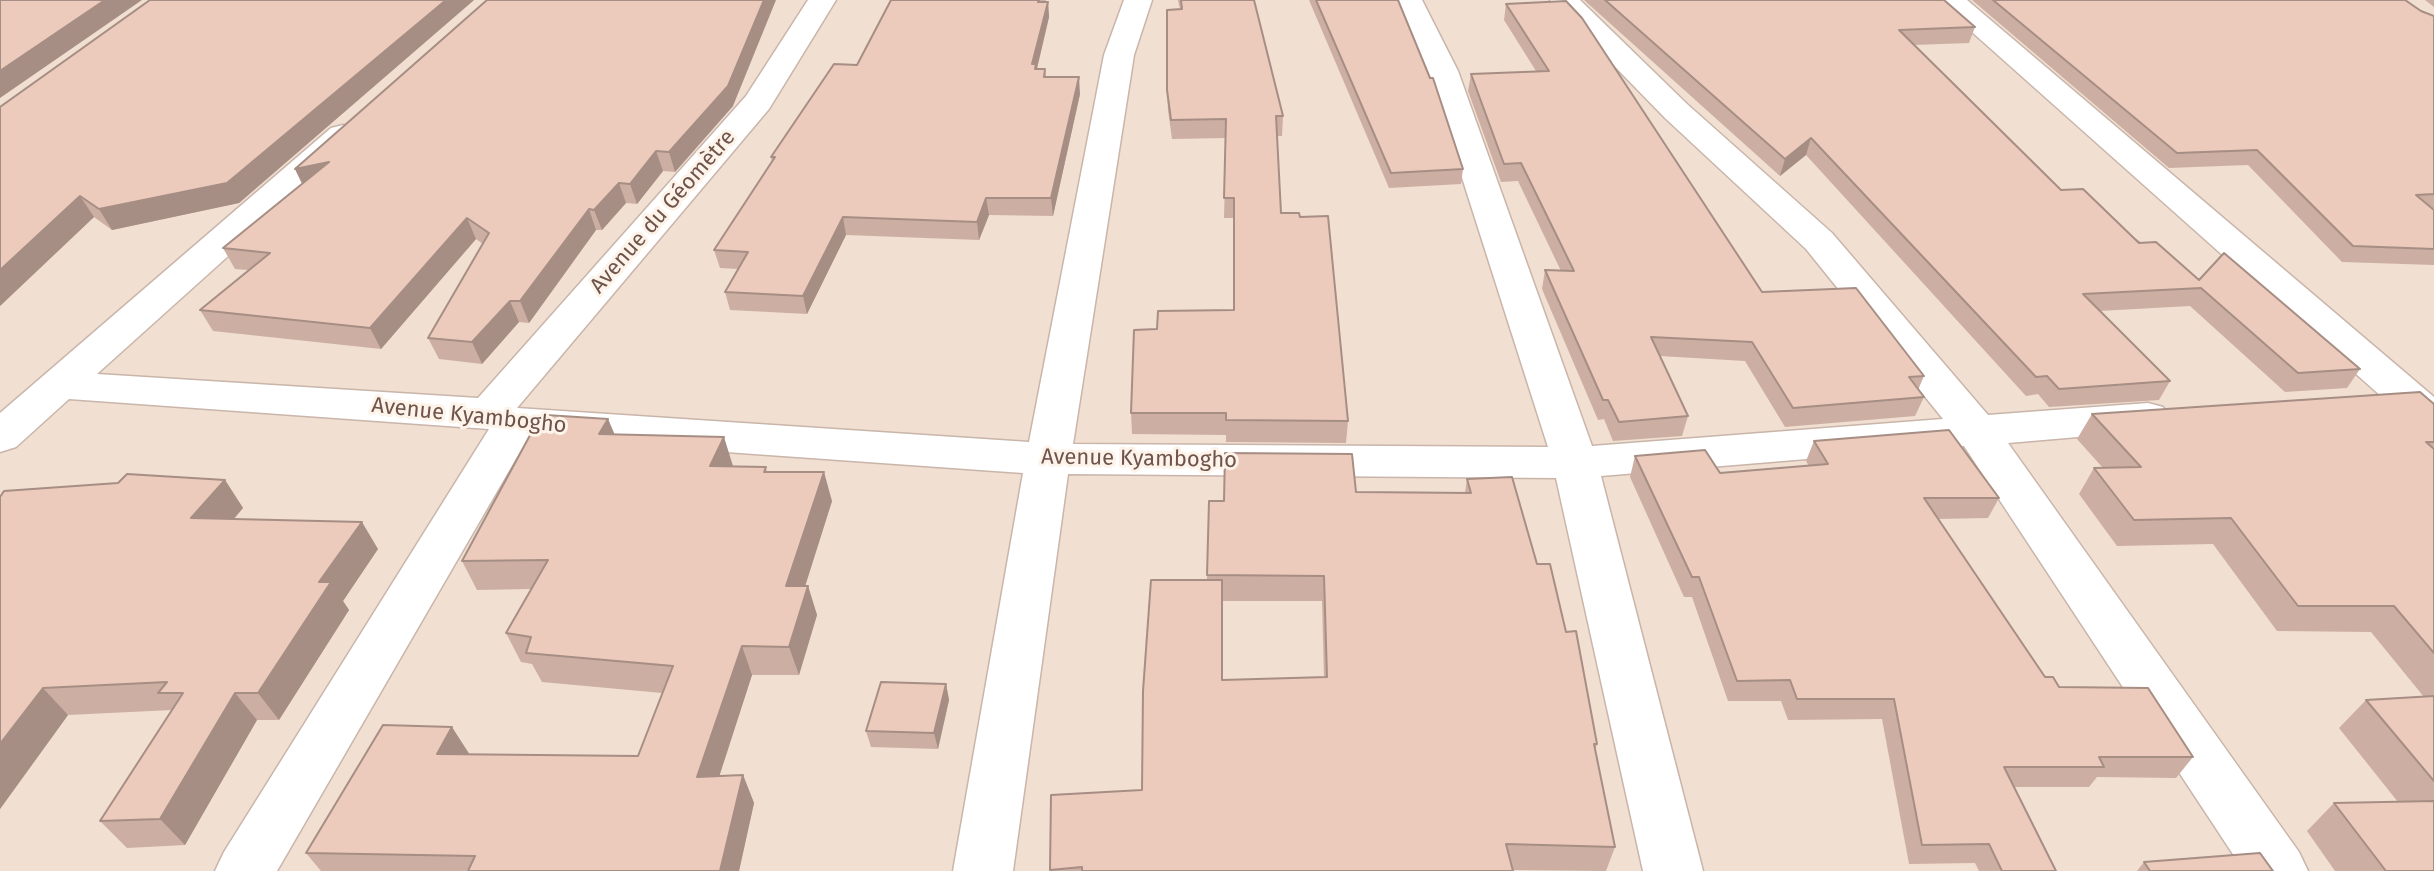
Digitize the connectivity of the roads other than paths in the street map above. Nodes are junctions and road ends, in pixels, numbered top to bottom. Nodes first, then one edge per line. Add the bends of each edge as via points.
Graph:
1 (822, 0) edge
2 (1138, 0) edge
3 (1408, 0) edge
4 (1564, 0) edge
5 (1950, 0) edge
6 (367, 114) edge
7 (60, 385) junction
8 (2348, 404) edge
9 (2422, 410) edge
10 (2192, 414) edge
11 (502, 418) junction
12 (1975, 429) junction
13 (0, 437) edge
14 (1048, 459) junction
15 (1575, 463) junction
16 (245, 871) edge
17 (983, 871) edge
18 (1673, 871) edge
19 (2278, 871) edge

1 - 11 street, Avenue du Géomètre via 758,102
2 - 14 street via 1119,55
3 - 15 street via 1443,71
4 - 12 street via 1819,241
5 - 9 street
6 - 7 street
7 - 11 street, Avenue Kyambogho
7 - 13 street
8 - 9 street
10 - 12 street, Avenue Kyambogho
11 - 14 street, Avenue Kyambogho
11 - 16 street, Avenue du Géomètre
12 - 15 street, Avenue Kyambogho
12 - 19 street
14 - 15 street, Avenue Kyambogho
14 - 17 street
15 - 18 street

